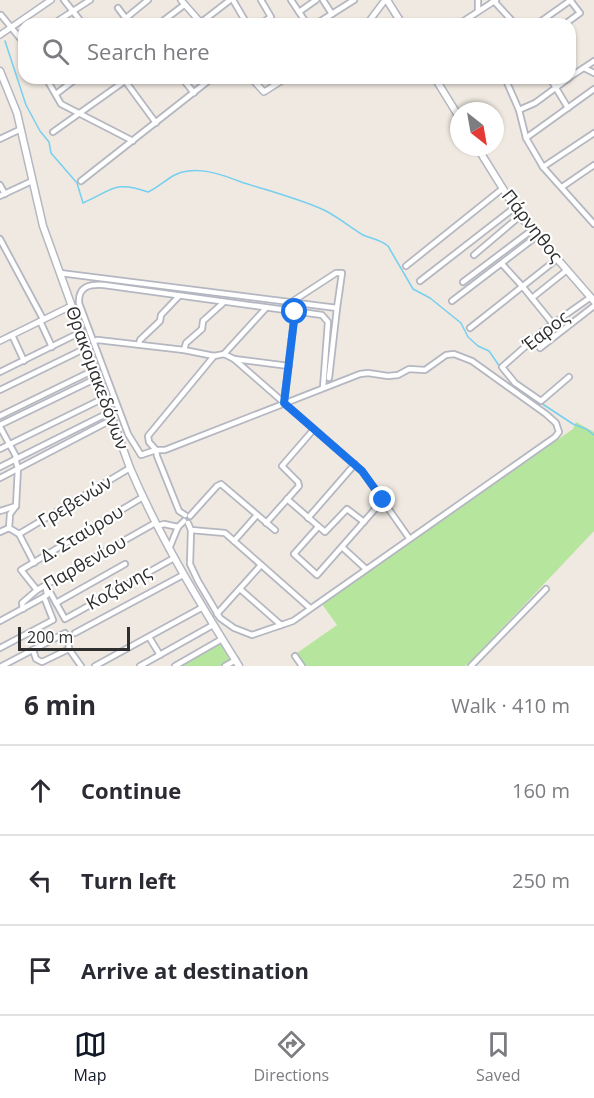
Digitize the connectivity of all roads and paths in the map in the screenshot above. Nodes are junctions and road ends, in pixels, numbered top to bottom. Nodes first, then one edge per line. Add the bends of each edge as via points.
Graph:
1 (51, 0) edge
2 (64, 0) edge
3 (90, 0) edge
4 (148, 0) edge
5 (231, 0) edge
6 (261, 0) edge
7 (291, 0) edge
8 (316, 0) edge
9 (323, 0) edge
10 (354, 0) edge
11 (386, 0) edge
12 (478, 0) edge
13 (495, 0) edge
14 (571, 0) edge
15 (183, 2) edge
16 (118, 8) dead end
17 (72, 11) junction
18 (478, 11) junction
19 (299, 12) junction
20 (332, 14) junction
21 (1, 15) edge
22 (470, 17) edge
23 (25, 18) edge
24 (62, 18) edge
25 (78, 18) edge
26 (126, 18) joint
27 (166, 18) edge
28 (196, 18) edge
29 (208, 18) edge
30 (243, 18) edge
31 (270, 18) edge
32 (303, 18) edge
33 (326, 18) edge
34 (372, 18) edge
35 (398, 18) edge
36 (510, 18) edge
37 (546, 18) edge
38 (573, 18) edge
39 (18, 23) edge
40 (12, 27) junction
41 (0, 35) edge
42 (18, 35) edge
43 (594, 61) edge
44 (584, 68) junction
45 (0, 71) edge
46 (576, 73) edge
47 (594, 73) edge
48 (50, 84) edge
49 (69, 84) edge
50 (119, 84) edge
51 (129, 84) edge
52 (187, 84) edge
53 (205, 84) edge
54 (257, 84) edge
55 (277, 84) edge
56 (439, 84) edge
57 (508, 84) edge
58 (554, 84) edge
59 (560, 84) edge
60 (4, 86) edge
61 (556, 87) junction
62 (594, 89) edge
63 (194, 93) junction
64 (56, 94) junction
65 (450, 102) edge
66 (568, 108) junction
67 (519, 110) junction
68 (80, 113) junction
69 (156, 123) junction
70 (21, 129) junction
71 (53, 132) dead end
72 (594, 133) edge
73 (526, 138) junction
74 (0, 139) edge
75 (133, 141) junction
76 (482, 156) edge
77 (594, 165) edge
78 (543, 166) junction
79 (81, 181) dead end
80 (32, 182) junction
81 (0, 185) edge
82 (562, 187) junction
83 (502, 189) junction
84 (2, 194) edge
85 (514, 208) junction
86 (520, 216) junction
87 (594, 224) edge
88 (532, 230) junction
89 (537, 236) junction
90 (0, 239) edge
91 (474, 255) dead end
92 (557, 259) junction
93 (502, 264) junction
94 (406, 266) dead end
95 (567, 270) junction
96 (60, 273) junction
97 (420, 281) dead end
98 (463, 282) dead end
99 (523, 287) junction
100 (179, 296) junction
101 (532, 298) junction
102 (592, 299) edge
103 (452, 301) dead end
104 (223, 303) junction
105 (290, 303) junction
106 (71, 306) junction
107 (594, 306) edge
108 (266, 308) junction
109 (337, 308) junction
110 (295, 312) junction
111 (41, 320) junction
112 (553, 324) junction
113 (470, 328) dead end
114 (81, 332) junction
115 (12, 335) junction
116 (0, 341) edge
117 (94, 341) junction
118 (139, 344) junction
119 (52, 347) junction
120 (86, 348) junction
121 (540, 348) dead end
122 (184, 350) junction
123 (224, 354) junction
124 (214, 356) junction
125 (234, 358) junction
126 (24, 361) junction
127 (257, 362) junction
128 (289, 366) junction
129 (94, 370) junction
130 (0, 372) edge
131 (249, 372) junction
132 (568, 377) dead end
133 (97, 378) junction
134 (329, 378) dead end
135 (323, 388) junction
136 (0, 390) edge
137 (104, 398) junction
138 (284, 403) junction
139 (110, 412) junction
140 (0, 416) edge
141 (113, 419) junction
142 (1, 428) edge
143 (314, 429) junction
144 (68, 432) junction
145 (71, 441) junction
146 (9, 443) junction
147 (0, 448) edge
148 (156, 450) junction
149 (16, 458) junction
150 (355, 464) junction
151 (0, 467) edge
152 (18, 468) junction
153 (130, 468) junction
154 (0, 478) edge
155 (142, 498) junction
156 (287, 499) junction
157 (383, 500) junction
158 (16, 506) junction
159 (0, 511) edge
160 (257, 515) junction
161 (188, 516) junction
162 (308, 518) junction
163 (186, 522) junction
164 (364, 522) junction
165 (266, 523) junction
166 (156, 524) junction
167 (178, 527) junction
168 (318, 527) junction
169 (9, 528) junction
170 (191, 530) junction
171 (275, 530) dead end
172 (0, 532) edge
173 (19, 534) junction
174 (409, 538) junction
175 (234, 541) junction
176 (342, 547) junction
177 (169, 549) junction
178 (174, 558) junction
179 (34, 563) junction
180 (125, 564) dead end
181 (261, 565) junction
182 (366, 568) junction
183 (183, 575) junction
184 (46, 585) junction
185 (240, 589) junction
186 (546, 589) dead end
187 (37, 590) junction
188 (43, 598) junction
189 (56, 603) junction
190 (203, 607) junction
191 (310, 608) junction
192 (23, 609) junction
193 (217, 614) junction
194 (0, 621) edge
195 (213, 625) junction
196 (281, 625) junction
197 (75, 633) dead end
198 (149, 637) junction
199 (222, 639) junction
200 (0, 648) edge
201 (69, 649) junction
202 (33, 650) junction
203 (160, 655) junction
204 (295, 656) dead end
205 (238, 663) edge
206 (1, 666) edge
207 (81, 666) edge
208 (95, 666) edge
209 (140, 666) edge
210 (175, 666) edge
211 (225, 666) edge
212 (302, 666) edge
213 (471, 666) edge

1 - 23 street
2 - 17 street
3 - 17 street
4 - 26 street
5 - 29 street
5 - 30 street
6 - 31 street
7 - 19 street
8 - 19 street
9 - 20 street
10 - 20 street
11 - 34 street
11 - 35 main road
12 - 18 street
13 - 18 street
13 - 36 street
14 - 37 street
14 - 38 street via 580,13
15 - 27 street
15 - 28 street
16 - 26 street
17 - 24 street
17 - 25 street
18 - 22 street
19 - 32 street
20 - 33 street
21 - 40 street
39 - 40 street
40 - 41 street
40 - 42 street
43 - 44 street
44 - 46 street
44 - 47 street
45 - 60 main road, Θρακομακεδόνων
48 - 64 street
49 - 64 street
50 - 68 street
51 - 69 street
52 - 63 street
53 - 63 street
54 - 55 street via 264,92
56 - 65 main road
57 - 67 street
58 - 61 street
59 - 61 street
60 - 70 main road, Θρακομακεδόνων via 16,107
61 - 66 street
61 - 67 street
62 - 66 street
63 - 69 street
64 - 68 street via 61,105
66 - 73 street
67 - 73 street
68 - 71 street
68 - 75 street
69 - 75 street
70 - 74 street
70 - 80 main road, Θρακομακεδόνων
72 - 78 street
73 - 78 street
75 - 79 street
76 - 83 main road, Πάρνηθος
77 - 82 street
78 - 82 street
80 - 84 street
80 - 96 main road, Θρακομακεδόνων
81 - 84 street
82 - 87 street
83 - 85 main road, Πάρνηθος
83 - 94 street
85 - 86 main road, Πάρνηθος
85 - 97 street
86 - 88 main road, Πάρνηθος
86 - 91 street
88 - 89 main road, Πάρνηθος
88 - 98 street
89 - 92 main road, Πάρνηθος
89 - 93 street
90 - 111 street
92 - 95 main road, Πάρνηθος
92 - 99 street
93 - 99 street
93 - 103 street
95 - 101 street
95 - 102 main road, Πάρνηθος
96 - 105 street
96 - 106 main road, Θρακομακεδόνων
99 - 101 street
99 - 113 street
100 - 104 street
100 - 117 street via 86,286 79,294 79,303
100 - 118 street
101 - 112 street
102 - 112 street, Έαρος
104 - 108 street
104 - 122 street via 203,321 202,329 186,343
105 - 109 street
105 - 109 street via 342,273
106 - 111 street
106 - 114 main road, Θρακομακεδόνων
107 - 121 street
108 - 110 street
108 - 123 street
109 - 134 street
110 - 128 street
110 - 135 street via 322,315 328,322
111 - 115 street
111 - 119 street
112 - 132 street, Έαρος via 502,367 515,383 541,401
114 - 119 street
114 - 120 main road, Θρακομακεδόνων
115 - 116 street
115 - 126 street
117 - 118 street
117 - 148 street via 128,434 141,455
118 - 122 street
119 - 126 street
120 - 129 main road, Θρακομακεδόνων
120 - 136 street
122 - 124 street
123 - 124 street
123 - 125 street
124 - 148 street via 148,436
125 - 127 street
125 - 131 street
126 - 130 street
127 - 128 street
127 - 131 street
128 - 138 street
129 - 133 main road, Θρακομακεδόνων
129 - 140 street
131 - 138 street
133 - 137 main road, Θρακομακεδόνων
133 - 142 street
135 - 138 street
135 - 174 street via 368,373 388,376 410,369 428,369 446,355 454,354 472,361 557,425 555,437
137 - 139 main road, Θρακομακεδόνων
137 - 146 street
138 - 143 street
138 - 148 street via 165,450
139 - 141 main road, Θρακομακεδόνων
139 - 144 street
141 - 145 street
141 - 153 main road, Θρακομακεδόνων
142 - 146 street
143 - 150 street
143 - 156 street via 282,466 299,483
144 - 145 street
144 - 149 street
145 - 152 street
146 - 147 street
146 - 149 street
148 - 161 street via 179,511
149 - 151 street
149 - 152 street
150 - 157 street
150 - 162 street
152 - 154 street
152 - 158 street
153 - 155 main road, Θρακομακεδόνων
153 - 173 street, Γρεβενών
155 - 166 main road, Θρακομακεδόνων
155 - 179 street, Δ. Σταύρου
156 - 162 street
156 - 165 street
157 - 164 street
157 - 174 street
158 - 159 street
158 - 169 street via 10,514
160 - 161 street via 221,484
160 - 165 street
160 - 175 street
161 - 163 street
162 - 168 street
163 - 167 street
163 - 170 street
164 - 168 street via 347,509 326,532
164 - 176 street
165 - 171 street
166 - 167 street
166 - 177 main road, Θρακομακεδόνων
166 - 184 street, Παρθενίου
167 - 177 street
168 - 176 street via 294,554 306,567 317,575
169 - 172 street
169 - 173 street
170 - 175 street via 223,532
170 - 193 street via 190,566
173 - 179 street
174 - 182 street
175 - 181 street
176 - 182 street
177 - 178 main road, Θρακομακεδόνων
178 - 183 main road, Θρακομακεδόνων
178 - 189 street, Κοζάνης via 65,619
179 - 187 street, Δ. Σταύρου via 21,570
180 - 189 street
181 - 185 street
181 - 191 street
182 - 191 street
183 - 190 main road, Θρακομακεδόνων
183 - 197 street
184 - 187 street, Παρθενίου
184 - 188 street
184 - 189 street
185 - 193 street
185 - 196 street
186 - 213 street
187 - 188 street
187 - 192 street, Παρθενίου via 24,599
188 - 192 street
188 - 200 street via 53,619
190 - 195 main road, Θρακομακεδόνων
190 - 198 street
191 - 196 street
192 - 194 street
193 - 196 street via 250,635
195 - 199 main road, Θρακομακεδόνων
195 - 203 street
198 - 203 street
198 - 208 street
199 - 205 main road, Θρακομακεδόνων
199 - 210 street
201 - 202 street via 42,662
201 - 202 street via 65,633
201 - 207 street
202 - 206 street
203 - 209 street
204 - 212 street
205 - 211 street

